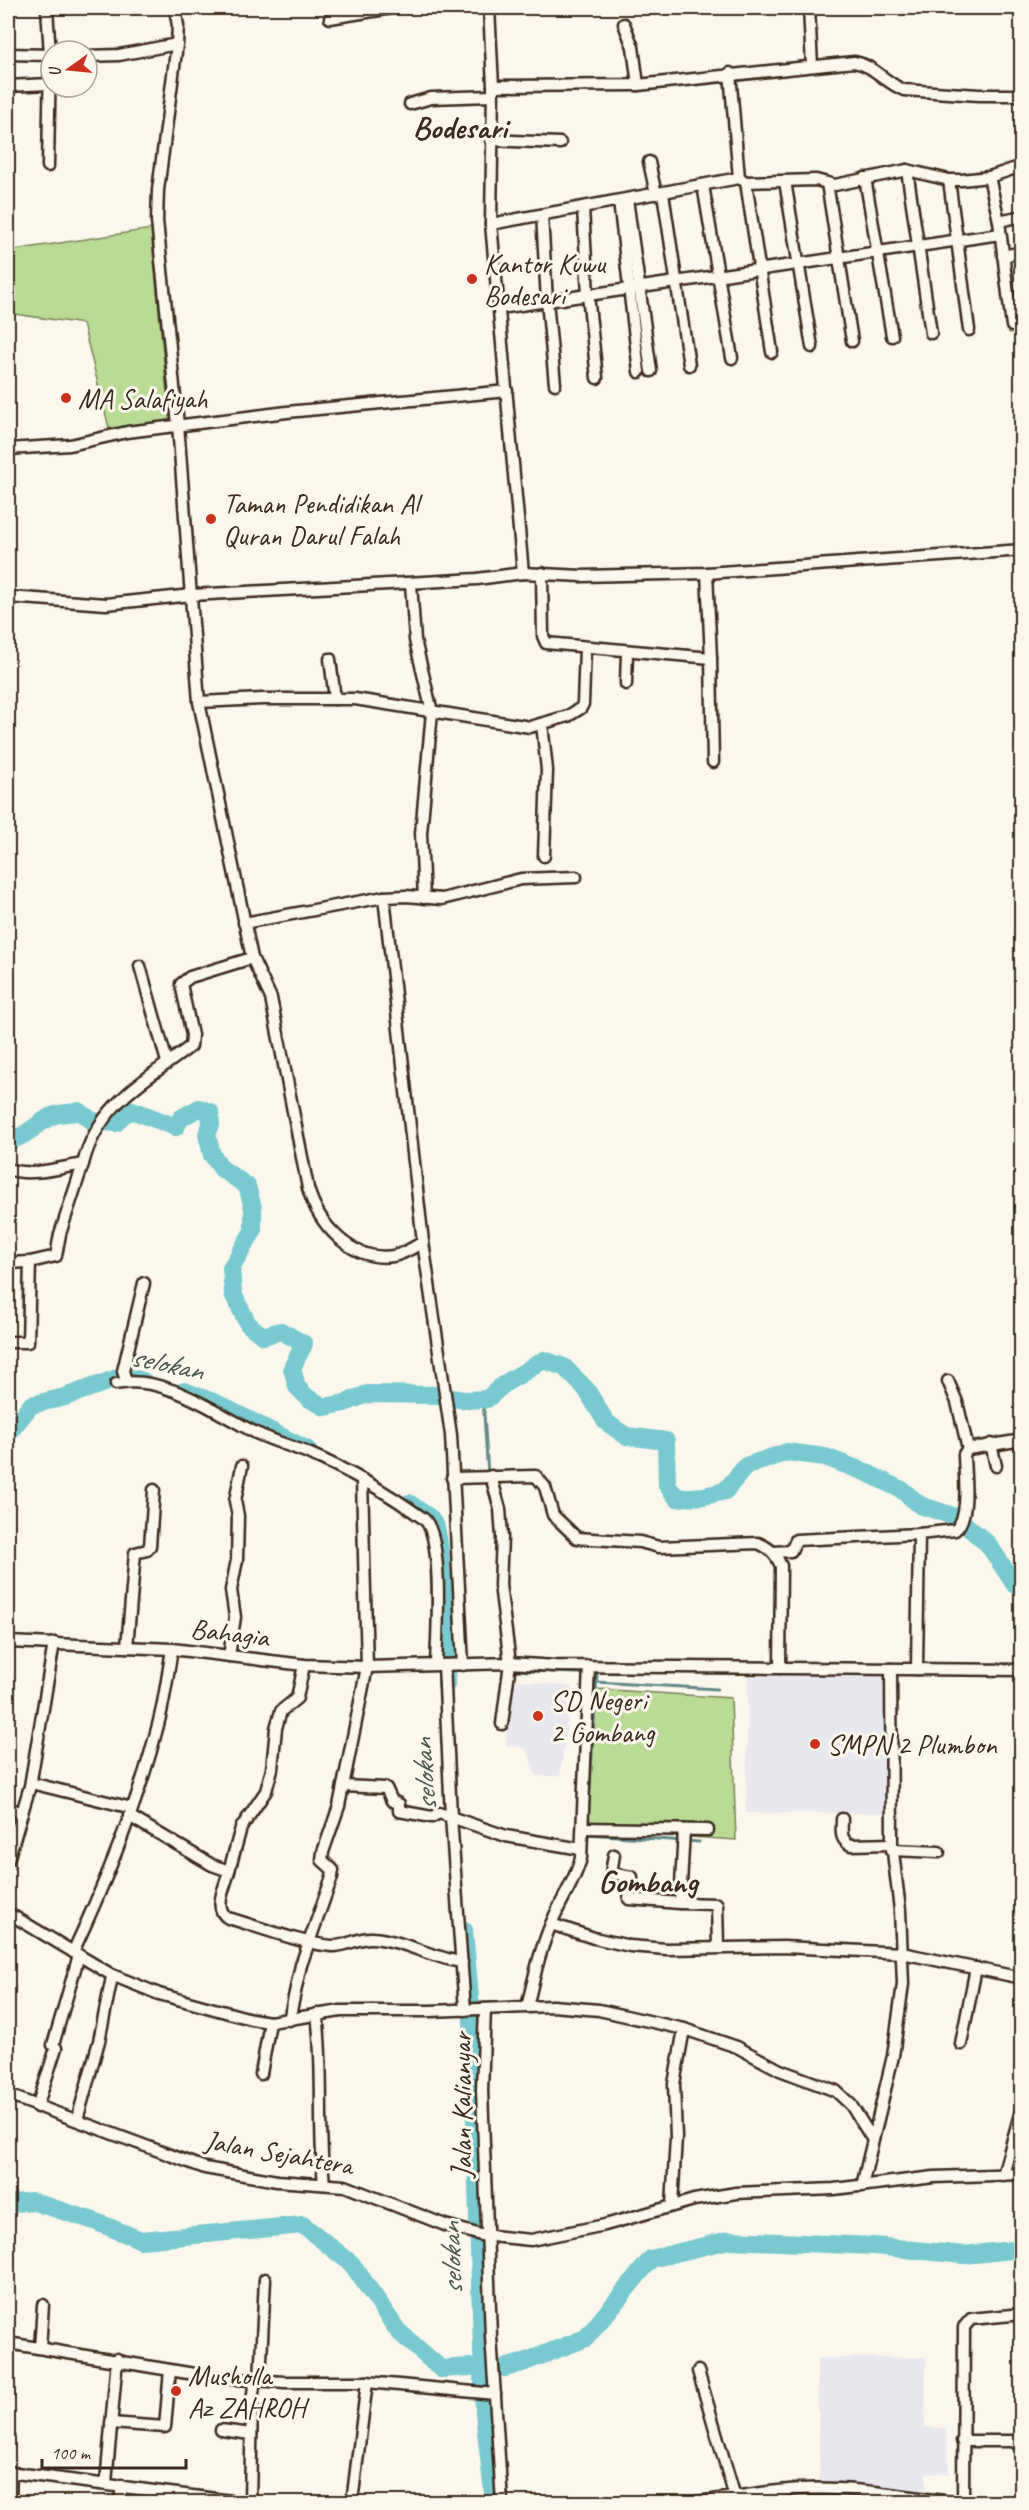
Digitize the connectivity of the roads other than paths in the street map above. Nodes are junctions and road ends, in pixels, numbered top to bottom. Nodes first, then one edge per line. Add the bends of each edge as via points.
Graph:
1 (47, 8) edge
2 (175, 8) edge
3 (392, 8) edge
4 (489, 8) edge
5 (809, 8) edge
6 (330, 18) dead end
7 (624, 24) dead end
8 (49, 39) edge
9 (177, 44) junction
10 (8, 54) edge
11 (39, 55) edge
12 (99, 56) edge
13 (812, 66) junction
14 (730, 73) junction
15 (39, 84) edge
16 (638, 85) junction
17 (8, 86) edge
18 (493, 91) junction
19 (1022, 95) edge
20 (49, 99) edge
21 (410, 104) dead end
22 (491, 140) junction
23 (560, 143) dead end
24 (649, 162) dead end
25 (48, 166) dead end
26 (1022, 166) edge
27 (907, 170) junction
28 (989, 177) junction
29 (865, 178) junction
30 (742, 180) junction
31 (949, 180) junction
32 (785, 181) junction
33 (827, 183) junction
34 (703, 185) junction
35 (659, 193) junction
36 (623, 200) junction
37 (583, 208) junction
38 (542, 215) junction
39 (1022, 216) edge
40 (999, 221) junction
41 (491, 224) junction
42 (1000, 234) junction
43 (958, 241) junction
44 (919, 247) junction
45 (1022, 252) edge
46 (878, 253) junction
47 (1003, 256) junction
48 (838, 259) junction
49 (798, 265) junction
50 (759, 269) junction
51 (719, 276) junction
52 (678, 282) junction
53 (640, 288) junction
54 (628, 290) junction
55 (588, 295) junction
56 (547, 301) junction
57 (500, 308) junction
58 (1012, 326) dead end
59 (645, 328) junction
60 (633, 329) junction
61 (969, 330) dead end
62 (931, 333) dead end
63 (892, 336) dead end
64 (852, 341) dead end
65 (812, 347) dead end
66 (772, 352) dead end
67 (732, 358) dead end
68 (689, 365) dead end
69 (651, 371) dead end
70 (639, 372) dead end
71 (597, 378) dead end
72 (555, 384) dead end
73 (507, 391) junction
74 (178, 425) junction
75 (8, 449) edge
76 (1022, 550) edge
77 (523, 573) junction
78 (542, 573) junction
79 (707, 573) junction
80 (411, 584) junction
81 (192, 595) junction
82 (8, 597) edge
83 (585, 648) junction
84 (627, 652) junction
85 (711, 658) junction
86 (330, 659) dead end
87 (626, 684) dead end
88 (335, 699) junction
89 (199, 702) junction
90 (432, 712) junction
91 (542, 724) junction
92 (713, 762) dead end
93 (544, 856) dead end
94 (576, 877) dead end
95 (384, 897) junction
96 (424, 898) junction
97 (244, 923) junction
98 (252, 958) junction
99 (140, 966) dead end
100 (167, 1062) junction
101 (83, 1164) junction
102 (8, 1168) edge
103 (423, 1242) junction
104 (30, 1262) junction
105 (8, 1263) edge
106 (144, 1283) dead end
107 (8, 1342) edge
108 (948, 1381) dead end
109 (1022, 1440) edge
110 (991, 1444) junction
111 (968, 1449) junction
112 (242, 1466) dead end
113 (996, 1466) dead end
114 (488, 1476) junction
115 (452, 1478) junction
116 (362, 1480) junction
117 (154, 1490) dead end
118 (919, 1534) junction
119 (773, 1552) junction
120 (8, 1642) edge
121 (54, 1643) junction
122 (127, 1647) junction
123 (172, 1649) junction
124 (229, 1656) junction
125 (510, 1663) junction
126 (445, 1664) junction
127 (304, 1665) junction
128 (463, 1665) junction
129 (589, 1666) junction
130 (367, 1667) junction
131 (780, 1668) junction
132 (891, 1669) junction
133 (917, 1669) junction
134 (1022, 1670) edge
135 (502, 1724) dead end
136 (31, 1783) junction
137 (343, 1786) junction
138 (8, 1808) edge
139 (131, 1812) junction
140 (22, 1814) junction
141 (452, 1817) junction
142 (842, 1819) dead end
143 (587, 1828) junction
144 (708, 1830) dead end
145 (684, 1832) junction
146 (892, 1847) junction
147 (581, 1849) junction
148 (939, 1852) dead end
149 (614, 1855) dead end
150 (8, 1860) edge
151 (229, 1871) junction
152 (680, 1904) junction
153 (8, 1913) edge
154 (551, 1924) junction
155 (310, 1941) junction
156 (718, 1947) junction
157 (902, 1953) junction
158 (77, 1956) junction
159 (462, 1962) junction
160 (976, 1968) junction
161 (112, 1977) dead end
162 (1022, 1978) edge
163 (527, 2007) junction
164 (469, 2010) junction
165 (485, 2010) junction
166 (317, 2014) junction
167 (289, 2020) junction
168 (270, 2022) junction
169 (684, 2030) junction
170 (960, 2044) dead end
171 (261, 2074) dead end
172 (8, 2096) edge
173 (37, 2107) junction
174 (1022, 2107) edge
175 (77, 2120) junction
176 (873, 2140) junction
177 (1022, 2174) edge
178 (1003, 2175) junction
179 (324, 2184) junction
180 (862, 2186) junction
181 (672, 2206) junction
182 (481, 2235) junction
183 (265, 2279) dead end
184 (43, 2305) dead end
185 (1022, 2314) edge
186 (8, 2343) edge
187 (40, 2348) junction
188 (117, 2360) junction
189 (170, 2370) junction
190 (698, 2371) dead end
191 (257, 2380) junction
192 (367, 2382) junction
193 (487, 2393) junction
194 (111, 2423) junction
195 (221, 2430) dead end
196 (251, 2434) junction
197 (962, 2442) junction
198 (1022, 2447) edge
199 (9, 2472) edge
200 (106, 2483) junction
201 (121, 2485) junction
202 (735, 2497) junction
203 (197, 2499) edge
204 (10, 2502) edge
205 (121, 2502) edge
206 (239, 2502) edge
207 (250, 2502) edge
208 (352, 2502) edge
209 (502, 2502) edge
210 (696, 2502) edge
211 (951, 2502) edge
212 (963, 2502) edge

1 - 8 street
2 - 9 street
3 - 6 street
4 - 18 street
5 - 13 street
7 - 16 street via 633,47
9 - 12 street
9 - 74 street via 158,221
10 - 11 street
13 - 14 street
13 - 19 street via 860,63 910,92
14 - 16 street
14 - 30 street
15 - 17 street
16 - 18 street
18 - 21 street
18 - 22 street
20 - 25 street
22 - 23 street
22 - 41 street
24 - 35 street
26 - 28 street
27 - 29 street
27 - 31 street
27 - 44 street
28 - 31 street
28 - 40 street
29 - 33 street
29 - 46 street
30 - 32 street
30 - 34 street
30 - 50 street
31 - 43 street
32 - 33 street
32 - 49 street
33 - 48 street
34 - 35 street
34 - 51 street
35 - 36 street
35 - 52 street
36 - 37 street
36 - 53 street
36 - 54 street
37 - 38 street
37 - 55 street
38 - 41 street
38 - 56 street
39 - 40 street
40 - 42 street
41 - 57 street
42 - 43 street
42 - 47 street
43 - 44 street
43 - 61 street
44 - 46 street
44 - 62 street
45 - 47 street
46 - 48 street
46 - 63 street
47 - 58 street
48 - 49 street
48 - 64 street
49 - 50 street
49 - 65 street
50 - 51 street
50 - 66 street
51 - 52 street
51 - 67 street
52 - 53 street
52 - 68 street
53 - 54 street
53 - 59 street
54 - 55 street
54 - 60 street
55 - 56 street
55 - 71 street
56 - 57 street
56 - 72 street
57 - 73 street
59 - 60 street
59 - 69 street
60 - 70 street
73 - 74 street
73 - 77 street
74 - 75 street via 70,445
74 - 81 street
76 - 79 street
77 - 78 street
77 - 80 street
78 - 79 street
78 - 83 street via 544,640 550,645
79 - 85 street
80 - 81 street
80 - 90 street via 415,640
81 - 82 street via 106,604
81 - 89 street
83 - 84 street
83 - 91 street via 581,708
84 - 85 street
84 - 87 street
85 - 92 street
86 - 88 street
88 - 89 street
88 - 90 street
89 - 97 street
90 - 91 street via 522,726
90 - 96 street via 421,833
91 - 93 street via 547,770
94 - 96 street via 521,879 442,899
95 - 96 street
95 - 97 street
95 - 103 street
97 - 98 street
98 - 100 street via 189,977 181,984 193,1042
98 - 103 street via 271,999 308,1188 317,1212 336,1235 364,1252 393,1256
99 - 100 street
100 - 101 street via 132,1089 100,1122
101 - 102 street via 20,1172
101 - 104 street via 57,1254
103 - 115 street via 446,1397
104 - 105 street
104 - 107 street via 28,1342
106 - 116 street via 123,1379 191,1398 257,1433
108 - 111 street
109 - 110 street
110 - 111 street
110 - 113 street
111 - 118 street via 964,1454 962,1522 953,1531
112 - 124 street via 236,1501 237,1560 231,1590 235,1617
114 - 115 street
114 - 119 street via 536,1476 542,1480 553,1515 577,1538 659,1547 758,1543
114 - 125 street via 500,1509 500,1585
115 - 128 street
116 - 126 street via 429,1523 436,1556
116 - 130 street
117 - 122 street via 149,1548 135,1553
118 - 119 street via 796,1540 790,1551
118 - 133 street
119 - 131 street via 781,1566
120 - 121 street, Bahagia
121 - 122 street, Bahagia
121 - 136 street
122 - 123 street, Bahagia
123 - 124 street, Bahagia
123 - 139 street via 159,1719
124 - 127 street, Bahagia
125 - 128 street, Bahagia
125 - 129 street, Bahagia
125 - 135 street
126 - 128 street, Bahagia
126 - 130 street, Bahagia
126 - 141 street
127 - 130 street, Bahagia
127 - 151 street via 297,1698 281,1711 266,1791 242,1828
129 - 131 street, Bahagia
129 - 143 street
130 - 137 street
131 - 132 street, Bahagia
132 - 133 street, Bahagia
132 - 146 street
133 - 134 street, Bahagia
136 - 139 street
136 - 140 street
137 - 141 street via 386,1788 392,1801 399,1804 399,1811 416,1816 432,1817 439,1813
137 - 155 street via 322,1857 333,1870 332,1876
138 - 140 street
139 - 151 street via 212,1865
139 - 158 street
140 - 150 street
141 - 147 street via 506,1836
141 - 159 street
142 - 146 street via 845,1843
143 - 145 street
143 - 147 street
144 - 145 street
145 - 152 street
146 - 148 street
146 - 157 street
147 - 154 street via 574,1881
149 - 152 street via 611,1873 632,1877 629,1899
151 - 155 street via 220,1906 224,1916
152 - 156 street via 717,1904
153 - 158 street
154 - 156 street via 630,1946
154 - 163 street
155 - 159 street via 333,1946 374,1938
155 - 167 street
156 - 157 street
157 - 160 street
157 - 176 street via 899,2018
158 - 168 street via 159,1994
158 - 173 street via 53,2045 56,2048
159 - 164 street
160 - 162 street
160 - 170 street
161 - 175 street
163 - 165 street
163 - 169 street via 598,2010
164 - 165 street
164 - 166 street
165 - 182 street, Jalan Kalianyar
166 - 167 street
166 - 179 street
167 - 168 street
168 - 171 street
169 - 176 street via 737,2047 780,2070 836,2091 851,2105
169 - 181 street via 674,2084
172 - 173 street, Jalan Sejahtera
173 - 175 street, Jalan Sejahtera
174 - 178 street
175 - 179 street, Jalan Sejahtera via 205,2168 277,2181
176 - 180 street
177 - 178 street, Jalan Sejahtera
178 - 180 street, Jalan Sejahtera via 934,2177
179 - 182 street, Jalan Sejahtera via 352,2188
180 - 181 street, Jalan Sejahtera via 735,2193
181 - 182 street, Jalan Sejahtera via 546,2239
182 - 193 street, Jalan Kalianyar via 494,2382
183 - 191 street
184 - 187 street
185 - 197 street via 971,2319 965,2323
186 - 187 street
187 - 188 street
188 - 189 street
188 - 194 street
189 - 191 street
189 - 194 street via 165,2427
190 - 202 street
191 - 192 street
191 - 196 street
192 - 193 street
192 - 208 street
193 - 209 street, Jalan Kalianyar
194 - 200 street
195 - 196 street
196 - 207 street
197 - 198 street via 1013,2441
197 - 212 street
199 - 200 street
199 - 204 street
200 - 201 street
201 - 203 street
201 - 205 street
202 - 210 street
202 - 211 street via 821,2489
203 - 206 street

